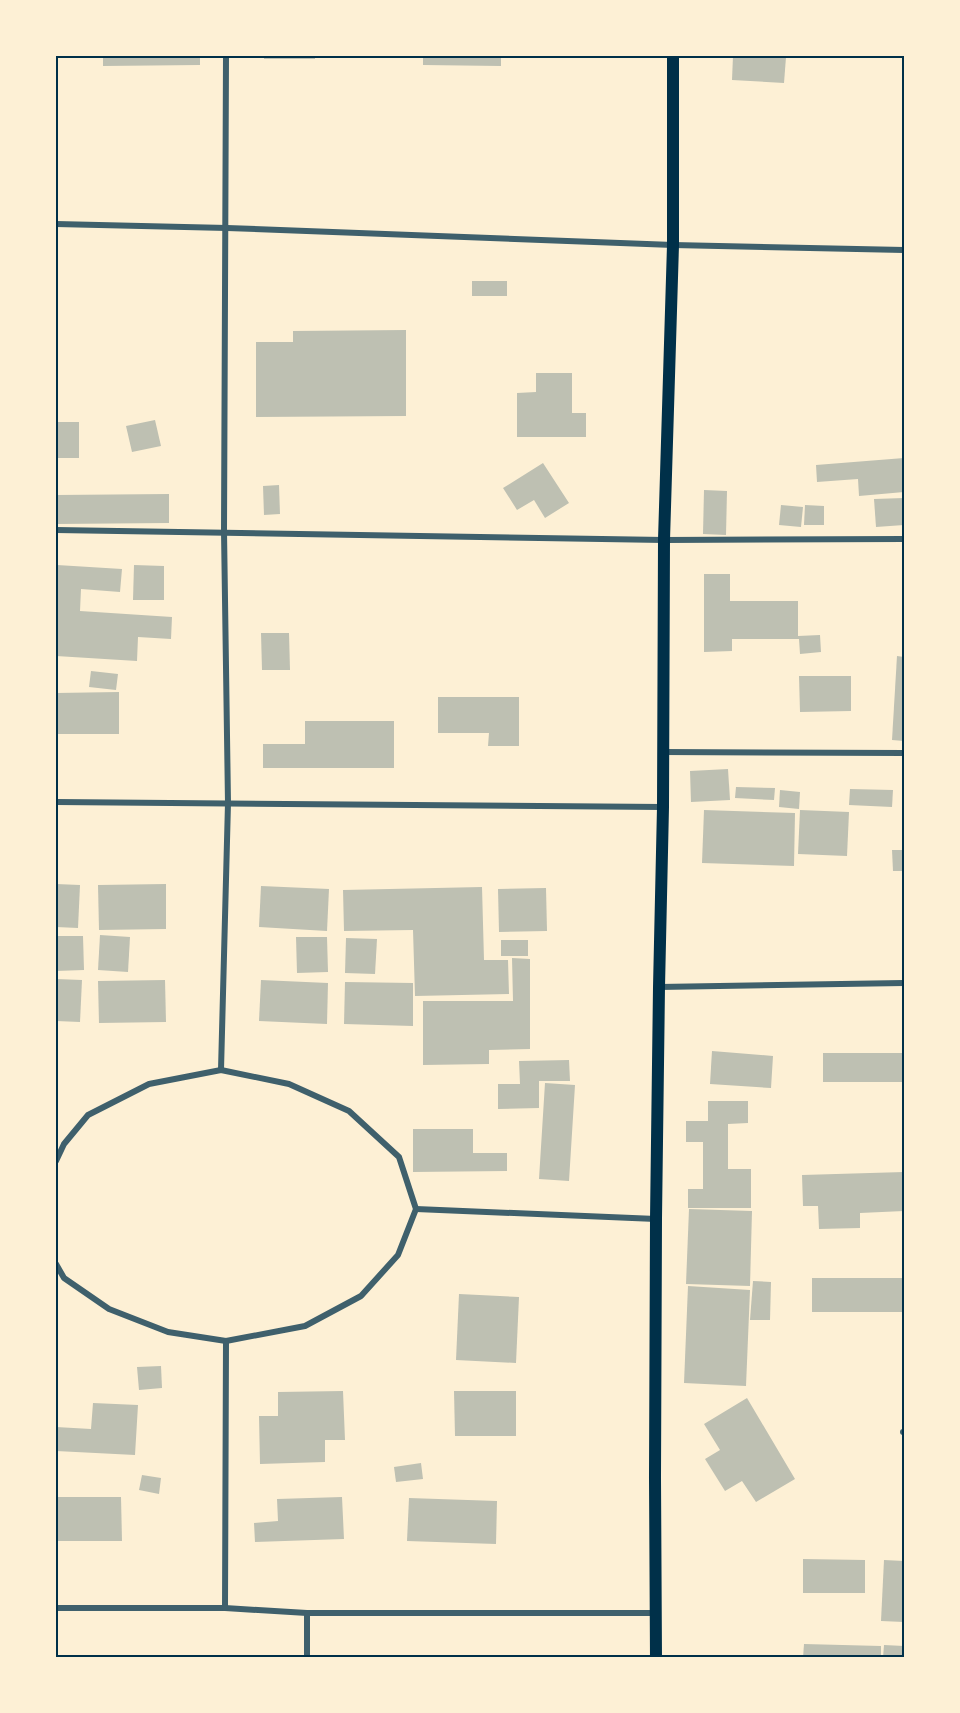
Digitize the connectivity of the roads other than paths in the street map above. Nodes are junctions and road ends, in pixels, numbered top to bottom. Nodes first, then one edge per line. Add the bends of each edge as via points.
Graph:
1 (226, 56) edge
2 (673, 56) edge
3 (56, 224) edge
4 (227, 228) junction
5 (673, 245) junction
6 (904, 250) edge
7 (56, 530) edge
8 (224, 531) junction
9 (904, 539) edge
10 (664, 540) junction
11 (662, 752) junction
12 (904, 753) edge
13 (56, 802) edge
14 (228, 803) junction
15 (663, 807) junction
16 (904, 983) edge
17 (659, 987) junction
18 (221, 1070) junction
19 (56, 1161) edge
20 (416, 1209) junction
21 (656, 1219) junction
22 (56, 1264) edge
23 (226, 1341) junction
24 (56, 1608) edge
25 (225, 1608) junction
26 (308, 1613) junction
27 (657, 1613) junction
28 (307, 1658) edge
29 (656, 1658) edge

1 - 4 street
2 - 5 main road
3 - 4 street
4 - 5 street
4 - 8 street
5 - 6 street
5 - 10 main road
7 - 8 street
8 - 10 street
8 - 14 street
9 - 10 street
10 - 11 main road
11 - 12 street
11 - 15 main road
13 - 14 street
14 - 15 street
14 - 18 street
15 - 17 main road
16 - 17 street
17 - 21 main road
18 - 19 street via 149,1084 88,1115 64,1144
18 - 20 street via 289,1084 349,1111 399,1156
20 - 21 street
20 - 23 street via 398,1255 362,1296 304,1326
21 - 27 main road
22 - 23 street via 64,1278 110,1309 168,1332
23 - 25 street
24 - 25 street
25 - 26 street
26 - 27 street
26 - 28 street
27 - 29 main road

